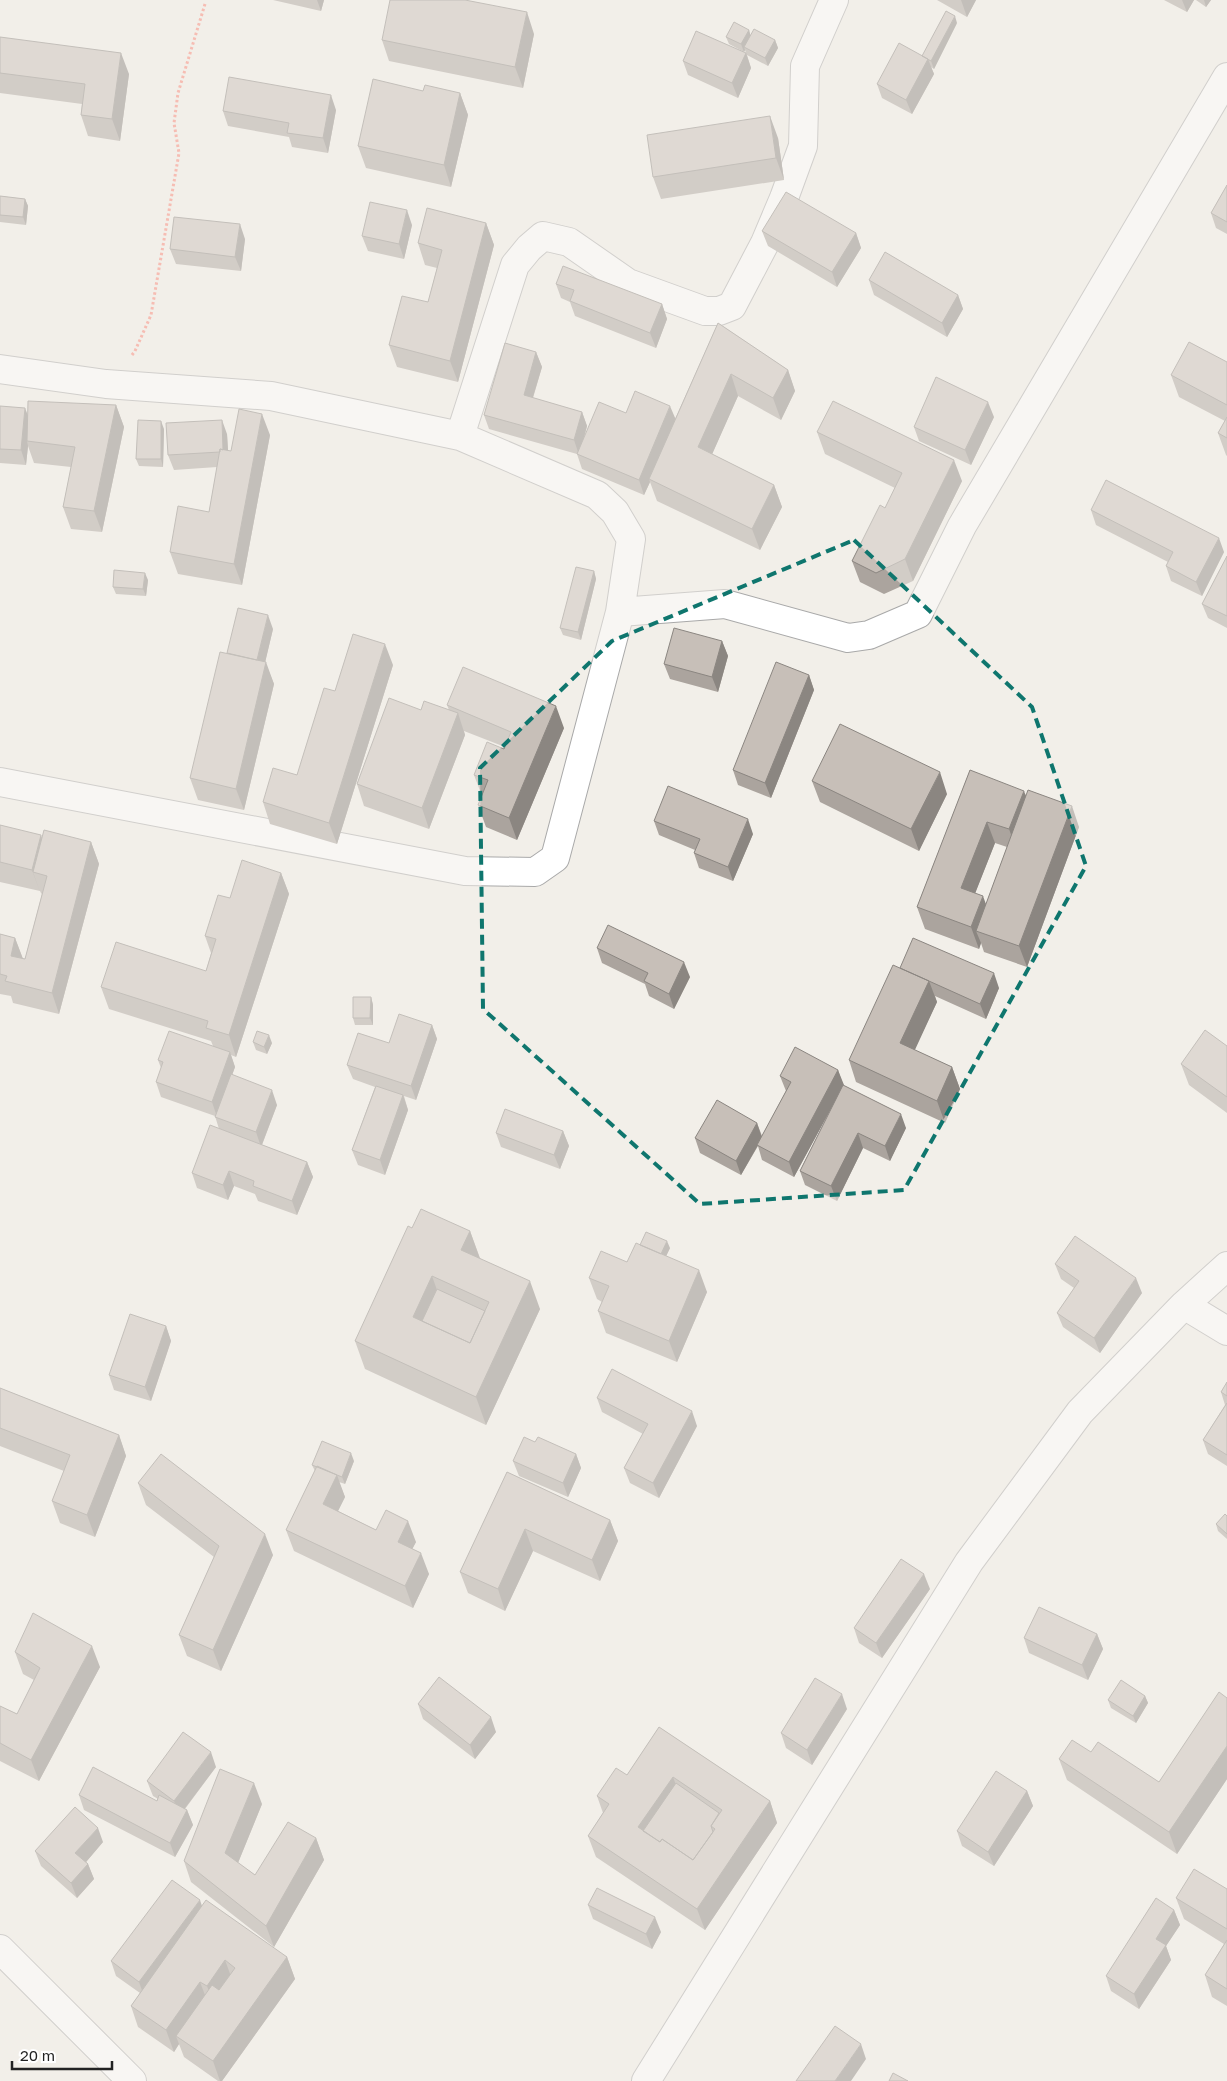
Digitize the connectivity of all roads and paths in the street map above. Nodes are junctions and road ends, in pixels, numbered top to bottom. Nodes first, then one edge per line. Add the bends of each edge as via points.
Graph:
1 (834, 0) edge
2 (205, 4) dead end
3 (1227, 77) edge
4 (0, 369) edge
5 (106, 384) junction
6 (460, 436) junction
7 (620, 612) junction
8 (0, 782) edge
9 (1227, 1266) edge
10 (1184, 1305) junction
11 (1227, 1331) edge
12 (0, 1950) edge
13 (132, 2081) edge
14 (646, 2081) edge

1 - 6 street via 805,66 803,146 765,243 732,306 719,311 705,311 628,283 569,242 543,236 515,265
2 - 5 path via 178,93 174,123 179,153 151,315 135,351
3 - 7 street via 966,518 918,614 869,635 848,638 725,604
4 - 5 street
5 - 6 street via 271,396
6 - 7 street via 597,495 615,512 631,538
7 - 8 street via 555,858 535,872 465,871
9 - 10 street
10 - 11 street
10 - 14 street via 1080,1412 969,1562
12 - 13 street

